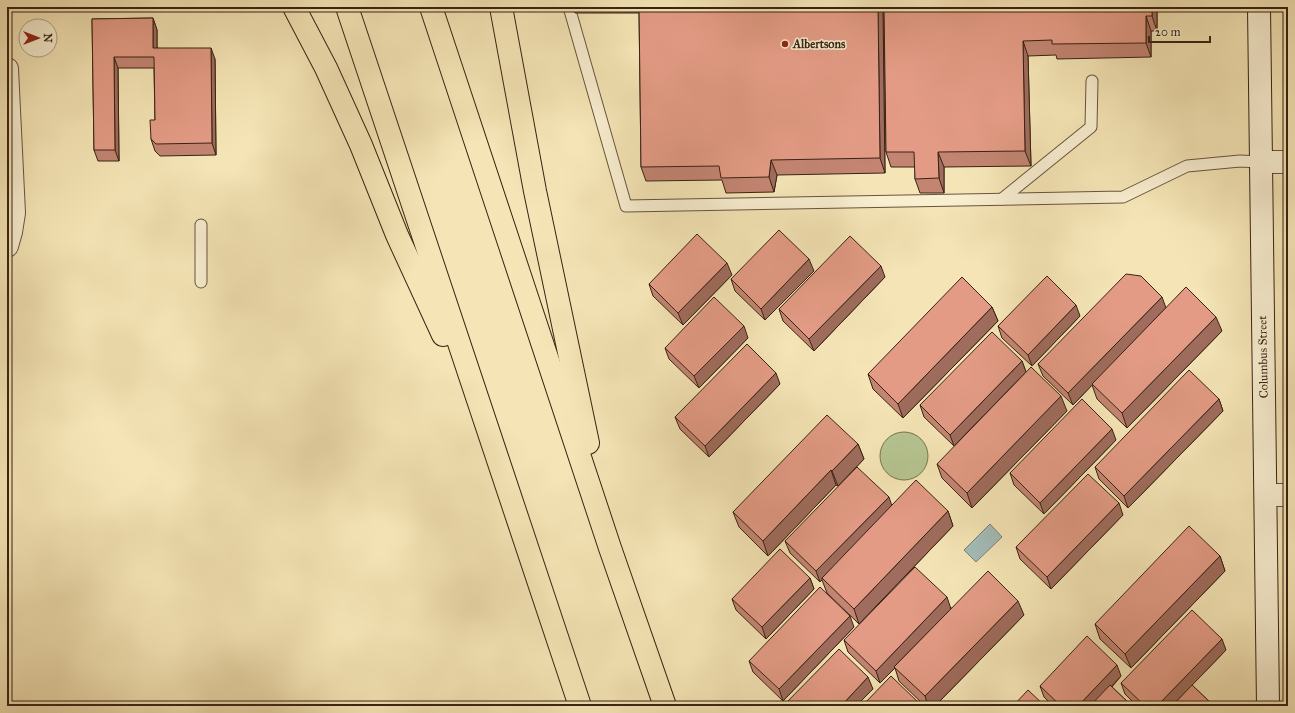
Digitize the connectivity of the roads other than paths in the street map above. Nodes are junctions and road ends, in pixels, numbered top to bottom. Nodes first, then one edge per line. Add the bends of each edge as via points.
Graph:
1 (294, 7) edge
2 (347, 7) edge
3 (432, 7) edge
4 (501, 7) edge
5 (569, 7) edge
6 (1259, 7) edge
7 (7, 69) edge
8 (1092, 81) dead end
9 (1261, 162) junction
10 (1288, 162) edge
11 (1002, 199) junction
12 (201, 225) dead end
13 (7, 246) edge
14 (201, 282) dead end
15 (489, 436) junction
16 (1266, 495) junction
17 (1288, 495) edge
18 (610, 548) junction
19 (580, 706) edge
20 (665, 706) edge
21 (1268, 706) edge

1 - 15 highway via 326,68 361,145 397,235
2 - 15 highway
3 - 18 highway
4 - 18 highway via 535,191
5 - 11 lane via 626,206
6 - 9 main road, Columbus Street
7 - 13 main road via 14,213
8 - 11 lane via 1091,127
9 - 10 main road
9 - 11 lane via 1240,161 1187,166 1123,197
9 - 16 main road, Columbus Street
12 - 14 lane
15 - 19 highway
16 - 17 main road
16 - 21 main road, Columbus Street
18 - 20 highway

